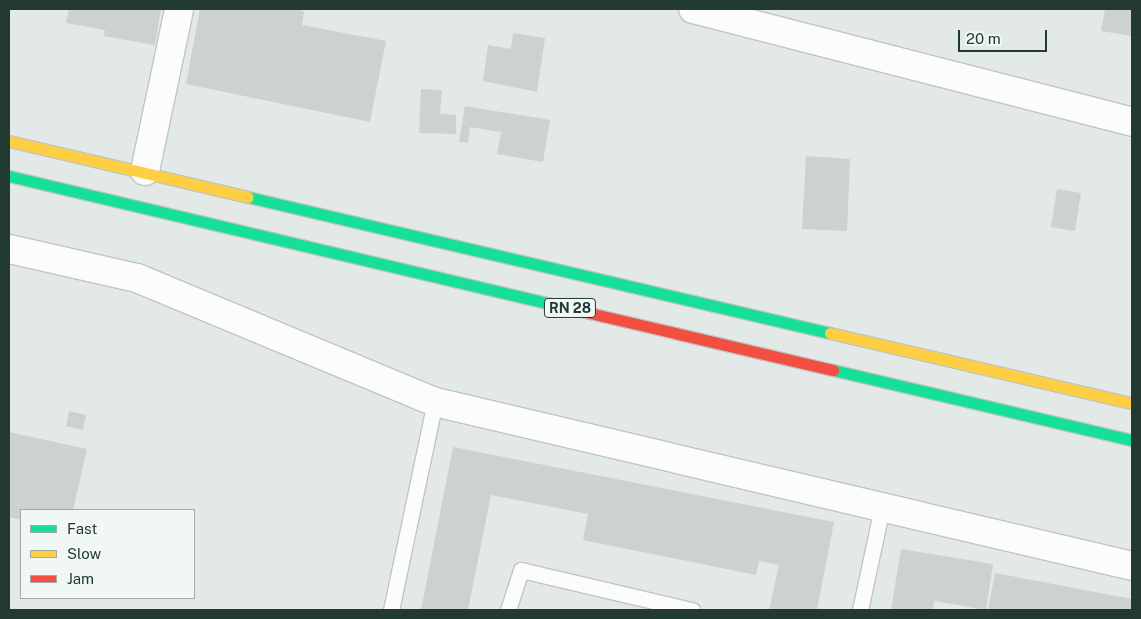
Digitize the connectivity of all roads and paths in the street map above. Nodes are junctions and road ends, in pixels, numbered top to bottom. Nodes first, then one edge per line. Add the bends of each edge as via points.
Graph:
1 (179, 9) edge
2 (693, 9) edge
3 (1132, 122) edge
4 (9, 141) edge
5 (146, 171) junction
6 (9, 176) edge
7 (9, 250) edge
8 (435, 402) junction
9 (1132, 403) edge
10 (1132, 440) edge
11 (882, 507) junction
12 (1132, 566) edge
13 (391, 610) edge
14 (508, 610) edge
15 (692, 610) edge
16 (860, 610) edge

1 - 5 street
2 - 3 street
4 - 5 main road, RN 28
5 - 9 main road, RN 28
6 - 10 main road, RN 28
7 - 8 street via 137,278
8 - 11 street
8 - 13 lane
11 - 12 street
11 - 16 lane
14 - 15 lane via 521,570

